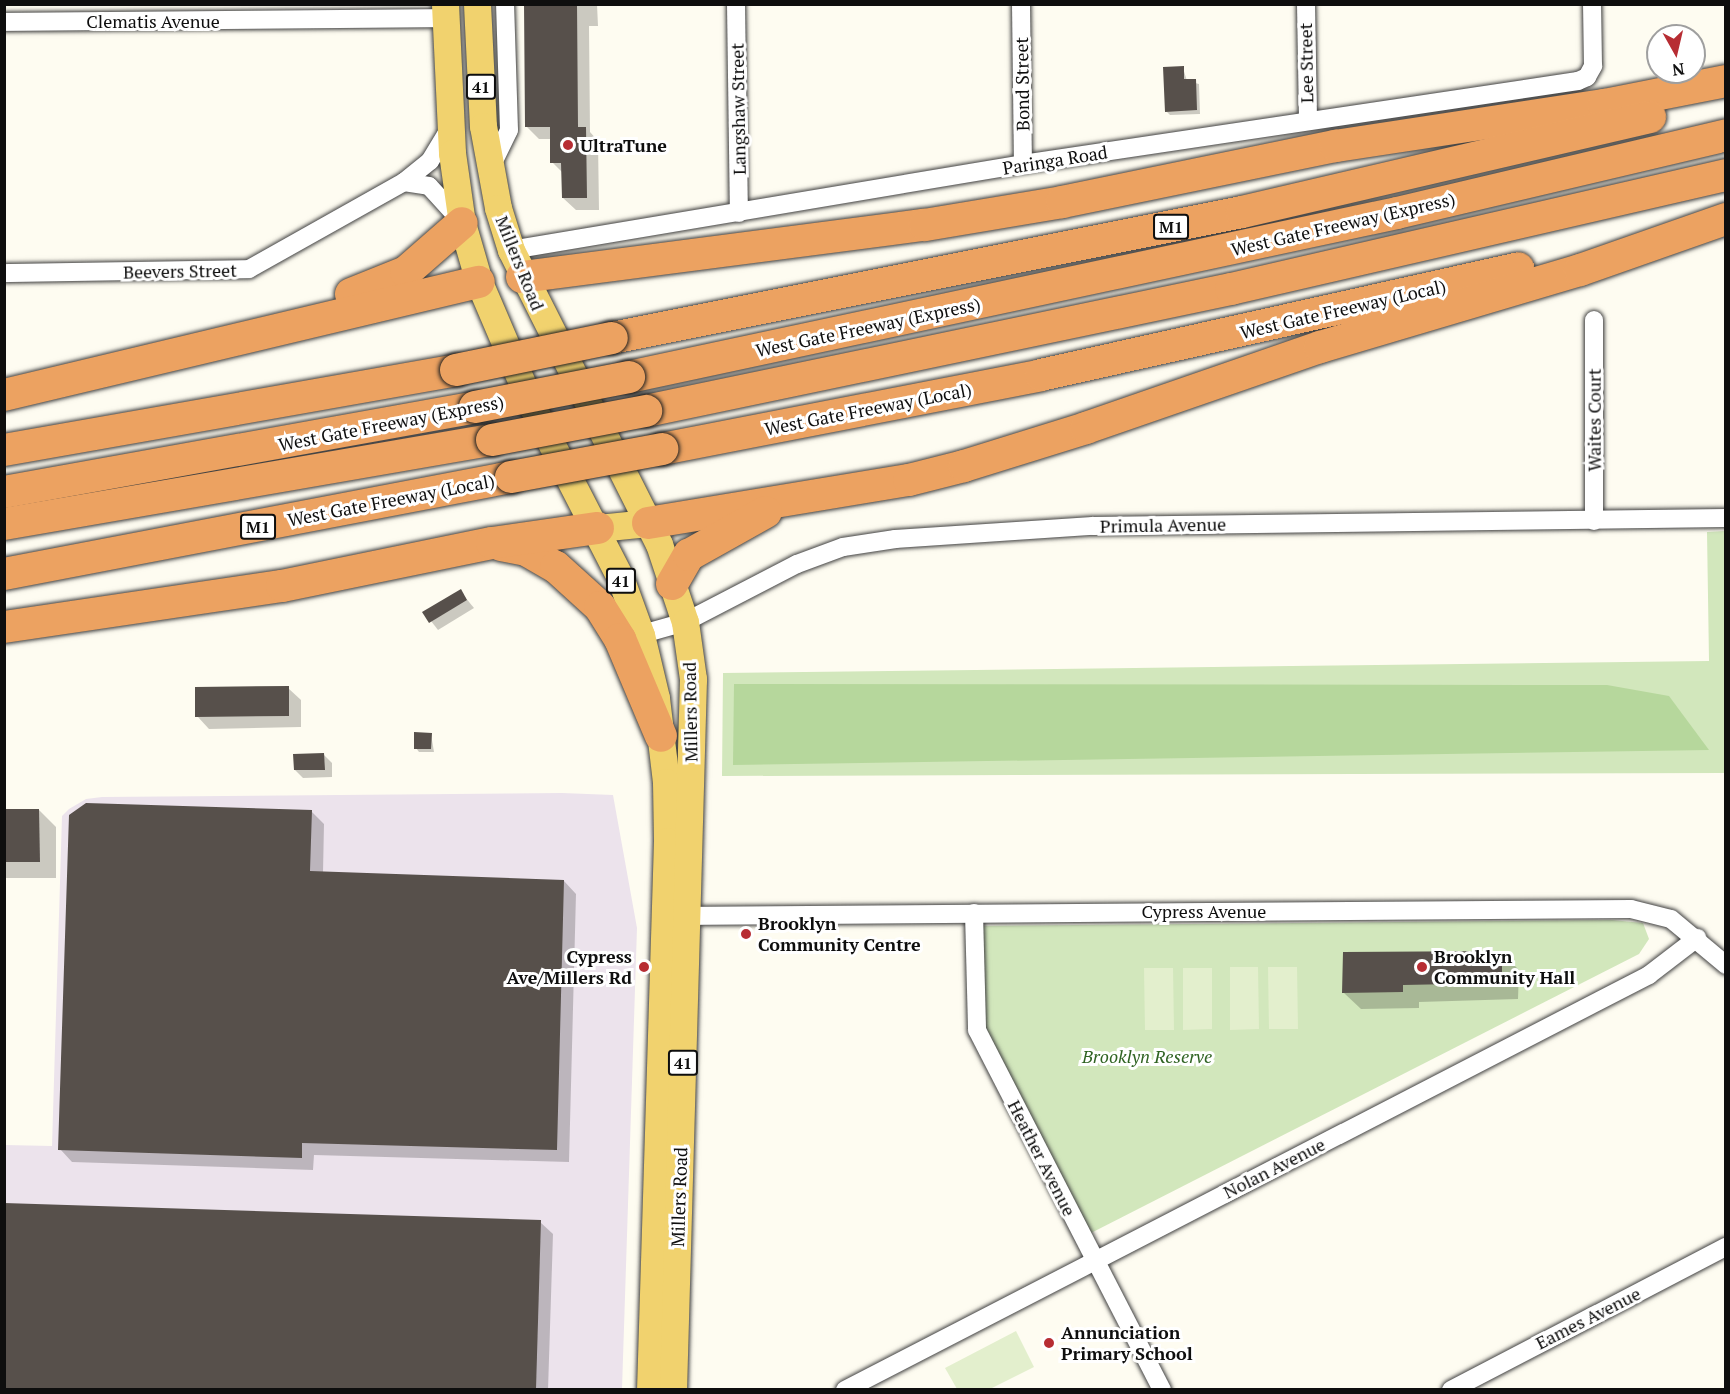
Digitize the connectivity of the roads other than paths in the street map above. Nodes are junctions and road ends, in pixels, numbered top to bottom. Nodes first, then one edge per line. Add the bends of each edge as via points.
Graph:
1 (477, 4) edge
2 (505, 4) edge
3 (736, 4) edge
4 (1021, 4) edge
5 (1305, 4) edge
6 (1592, 4) edge
7 (446, 11) edge
8 (4, 22) edge
9 (1725, 81) edge
10 (1725, 99) edge
11 (1308, 121) junction
12 (449, 129) junction
13 (1725, 135) edge
14 (1023, 164) junction
15 (490, 169) junction
16 (1725, 175) edge
17 (404, 182) junction
18 (739, 213) junction
19 (1725, 218) edge
20 (462, 222) junction
21 (516, 263) junction
22 (4, 273) edge
23 (480, 282) junction
24 (1594, 320) dead end
25 (104, 370) junction
26 (4, 395) edge
27 (4, 450) edge
28 (4, 492) edge
29 (788, 501) junction
30 (1725, 518) edge
31 (1594, 521) junction
32 (648, 522) junction
33 (4, 524) edge
34 (598, 528) junction
35 (492, 543) junction
36 (4, 574) edge
37 (672, 584) junction
38 (685, 622) junction
39 (4, 627) edge
40 (631, 637) junction
41 (661, 736) joint
42 (974, 913) junction
43 (676, 916) junction
44 (1697, 939) junction
45 (1725, 965) edge
46 (1725, 1247) edge
47 (1095, 1260) junction
48 (650, 1389) edge
49 (673, 1389) edge
50 (845, 1389) edge
51 (1162, 1389) edge
52 (1451, 1389) edge

1 - 15 main road, Millers Road / 41 via 483,126
2 - 15 street via 509,130
3 - 18 street, Langshaw Street
4 - 14 street, Bond Street
5 - 11 street, Lee Street
6 - 11 street, Paringa Road via 1593,66 1587,77
7 - 8 street, Clematis Avenue
7 - 12 main road, 41
9 - 21 highway via 1604,105 1336,146 1039,206
10 - 27 highway, M1, bridge via 1242,212 456,370
11 - 14 street, Paringa Road
12 - 17 street, Beevers Street via 430,161
12 - 20 main road, 41
13 - 28 highway, West Gate Freeway (Express) / M1, bridge via 1397,213 629,377
14 - 18 street, Paringa Road
15 - 21 main road, Millers Road / 41
16 - 33 highway, West Gate Freeway (Express), bridge via 1231,289 646,411
17 - 20 street via 429,186
17 - 22 street, Beevers Street via 249,269
18 - 21 street, Paringa Road via 640,230
19 - 29 highway via 1580,270 1320,347 963,466 909,480
19 - 36 highway, West Gate Freeway (Local) / M1, bridge via 1284,323 662,449
20 - 23 main road, 41
20 - 25 highway via 406,272 342,298
21 - 23 main road
21 - 32 main road, Millers Road / 41
23 - 25 highway
23 - 34 main road, 41 via 532,406
24 - 31 street, Waites Court
25 - 26 highway
29 - 32 highway
29 - 37 highway via 689,555
30 - 31 street, Primula Avenue
31 - 38 street, Primula Avenue via 1093,525 895,539 843,547 797,564
32 - 34 main road
32 - 37 main road, Millers Road / 41
34 - 35 highway
34 - 40 main road, 41
35 - 39 highway via 282,586
35 - 40 highway via 526,550 556,567
37 - 38 main road, Millers Road / 41
38 - 40 street, Primula Avenue
38 - 43 main road, Millers Road / 41 via 694,715
40 - 41 highway
41 - 43 main road, Millers Road / 41
42 - 43 street, Cypress Avenue
42 - 44 street, Cypress Avenue via 1631,909 1671,919
42 - 47 street, Heather Avenue via 977,1030
43 - 48 main road, Millers Road / 41
43 - 49 main road, Millers Road / 41
44 - 45 street, Cypress Avenue
44 - 47 street, Nolan Avenue via 1649,975
46 - 52 street, Eames Avenue
47 - 50 street, Nolan Avenue
47 - 51 street, Heather Avenue

